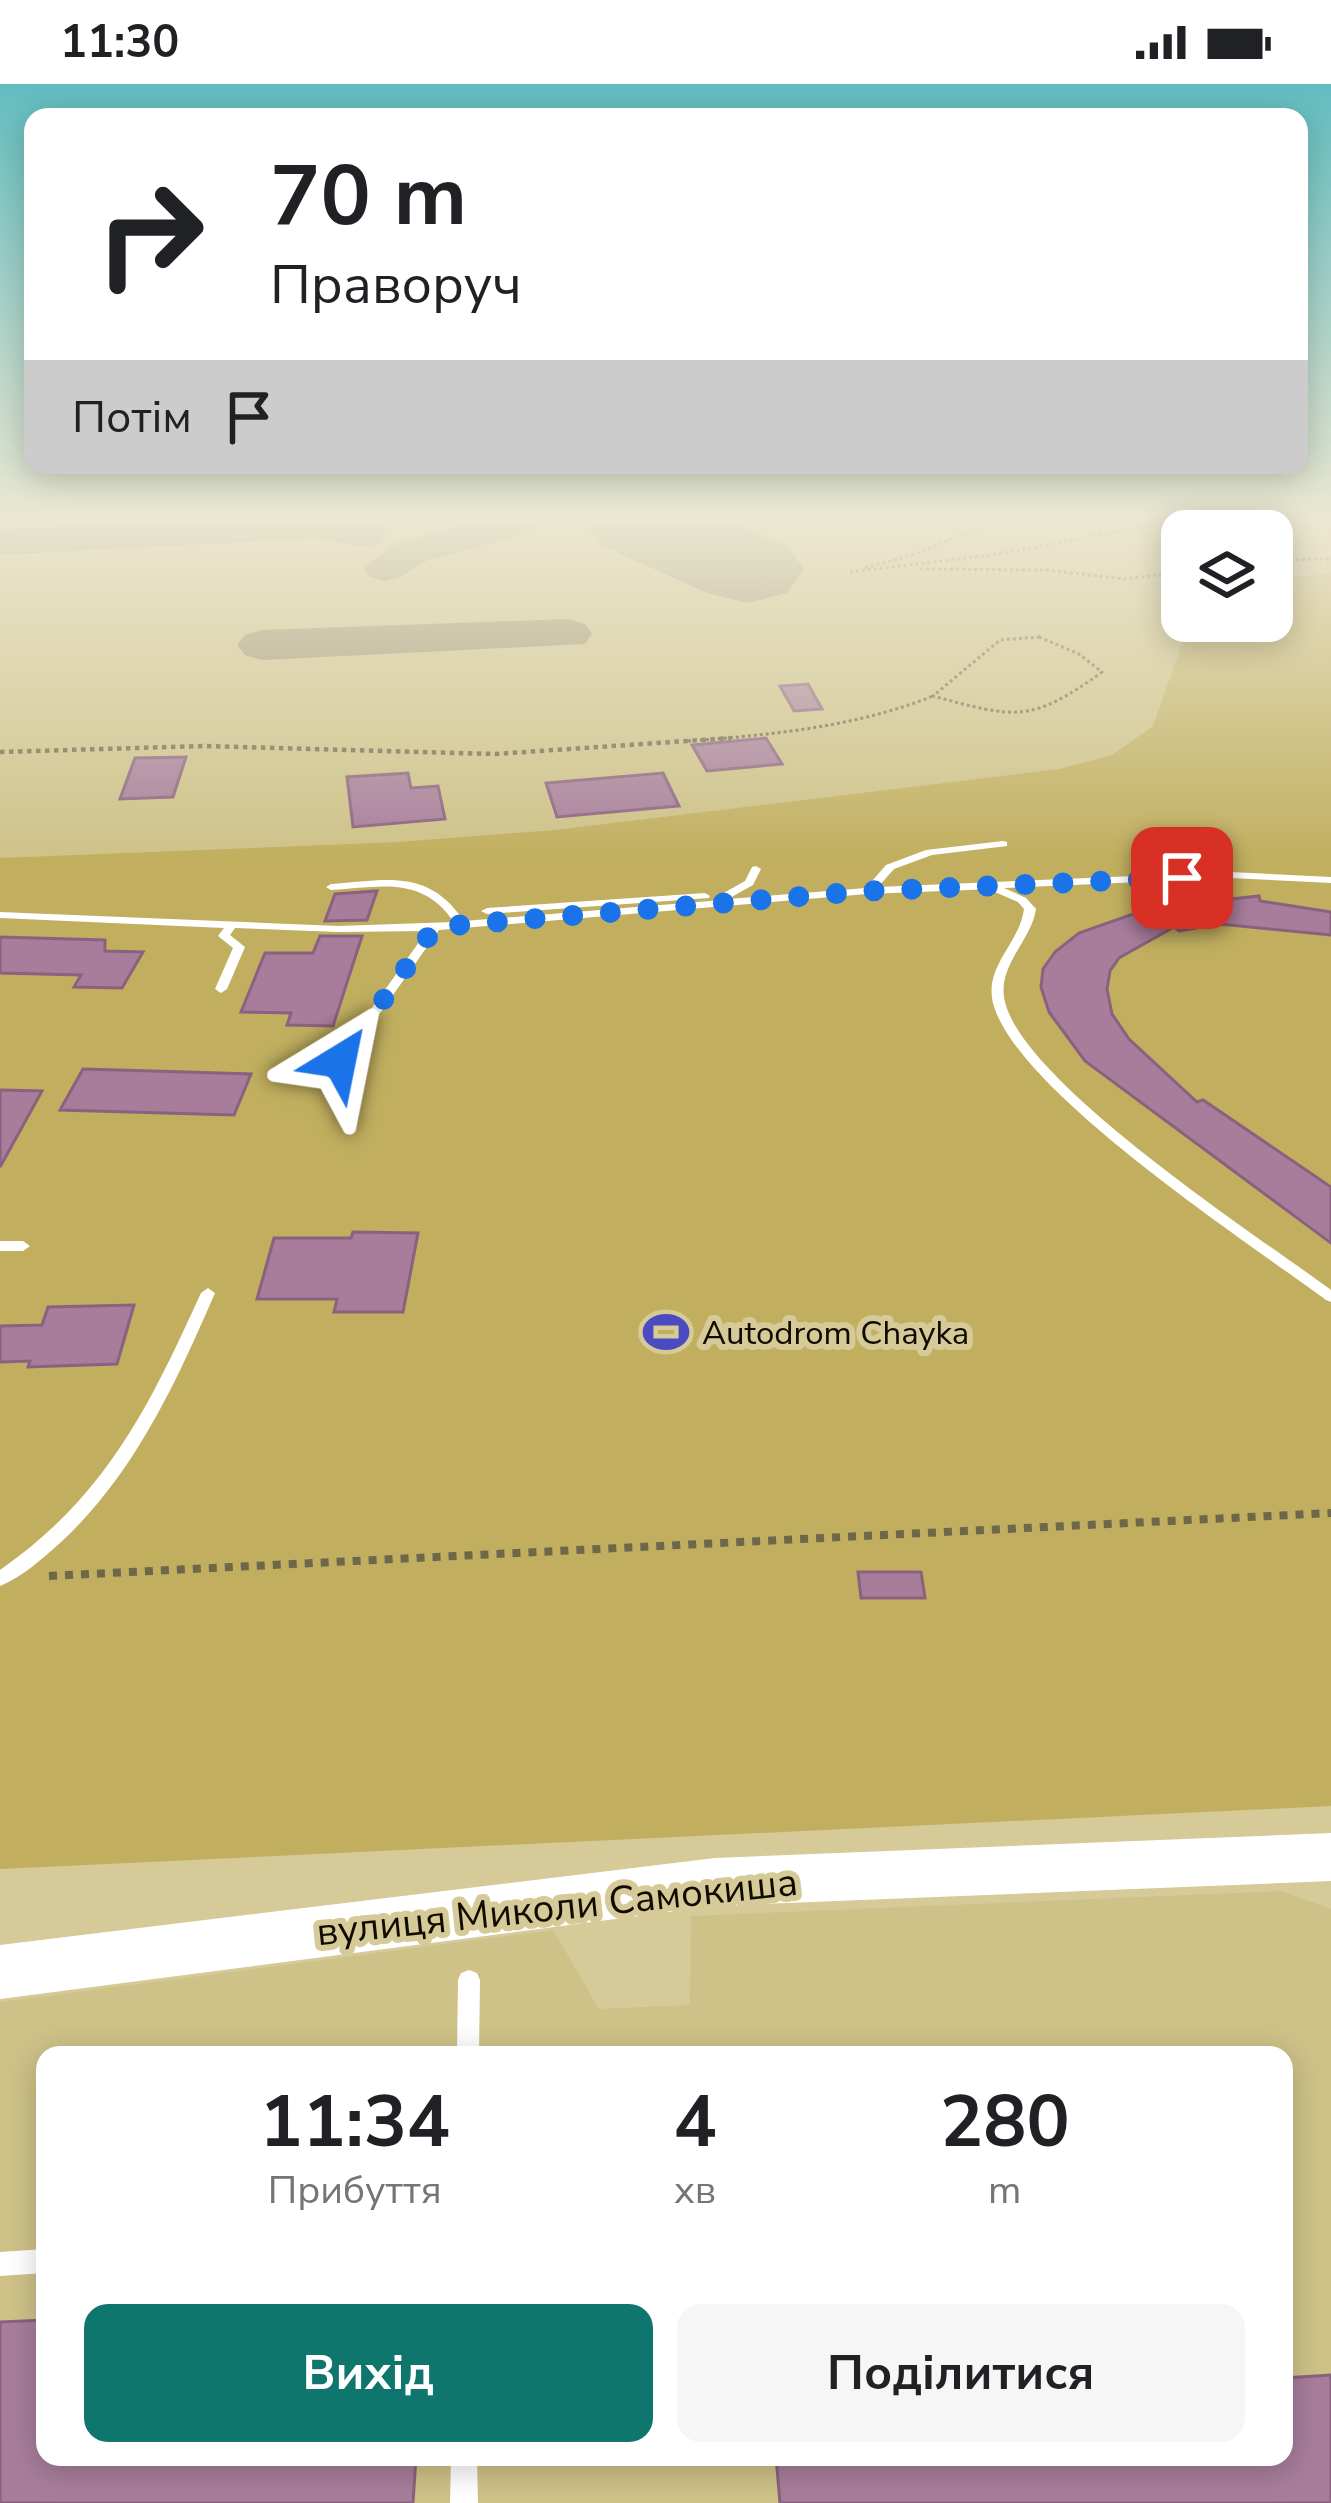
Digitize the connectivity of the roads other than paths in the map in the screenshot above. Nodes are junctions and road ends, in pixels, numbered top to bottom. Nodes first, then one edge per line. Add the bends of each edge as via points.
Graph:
1 (1003, 844) dead end
2 (756, 869) dead end
3 (1331, 880) edge
4 (331, 887) dead end
5 (990, 887) junction
6 (867, 891) junction
7 (727, 900) junction
8 (487, 910) dead end
9 (0, 915) edge
10 (232, 925) junction
11 (462, 926) junction
12 (435, 927) junction
13 (221, 989) dead end
14 (340, 1061) dead end
15 (0, 1246) edge
16 (23, 1246) dead end
17 (208, 1293) dead end
18 (1331, 1297) edge
19 (2, 1579) edge
20 (1331, 1857) edge
21 (0, 1972) edge
22 (469, 1980) dead end
23 (468, 2046) edge
24 (36, 2262) edge
25 (0, 2264) edge
26 (464, 2466) edge
27 (464, 2503) edge

1 - 6 lane via 930,852 890,867
2 - 7 lane
3 - 5 lane via 1230,875
4 - 11 lane via 427,888 448,901
5 - 6 lane
5 - 18 lane via 1030,909 1024,932 1002,958 997,1004 1024,1054 1078,1106
6 - 7 lane
7 - 8 lane
7 - 11 lane
9 - 10 lane
10 - 12 lane
10 - 13 lane via 224,936 239,947
11 - 12 lane
12 - 14 lane
15 - 16 lane
17 - 19 lane via 127,1458 68,1528
20 - 21 street, вулиця Миколи Самокиша via 715,1882
22 - 23 lane
24 - 25 lane
26 - 27 lane

